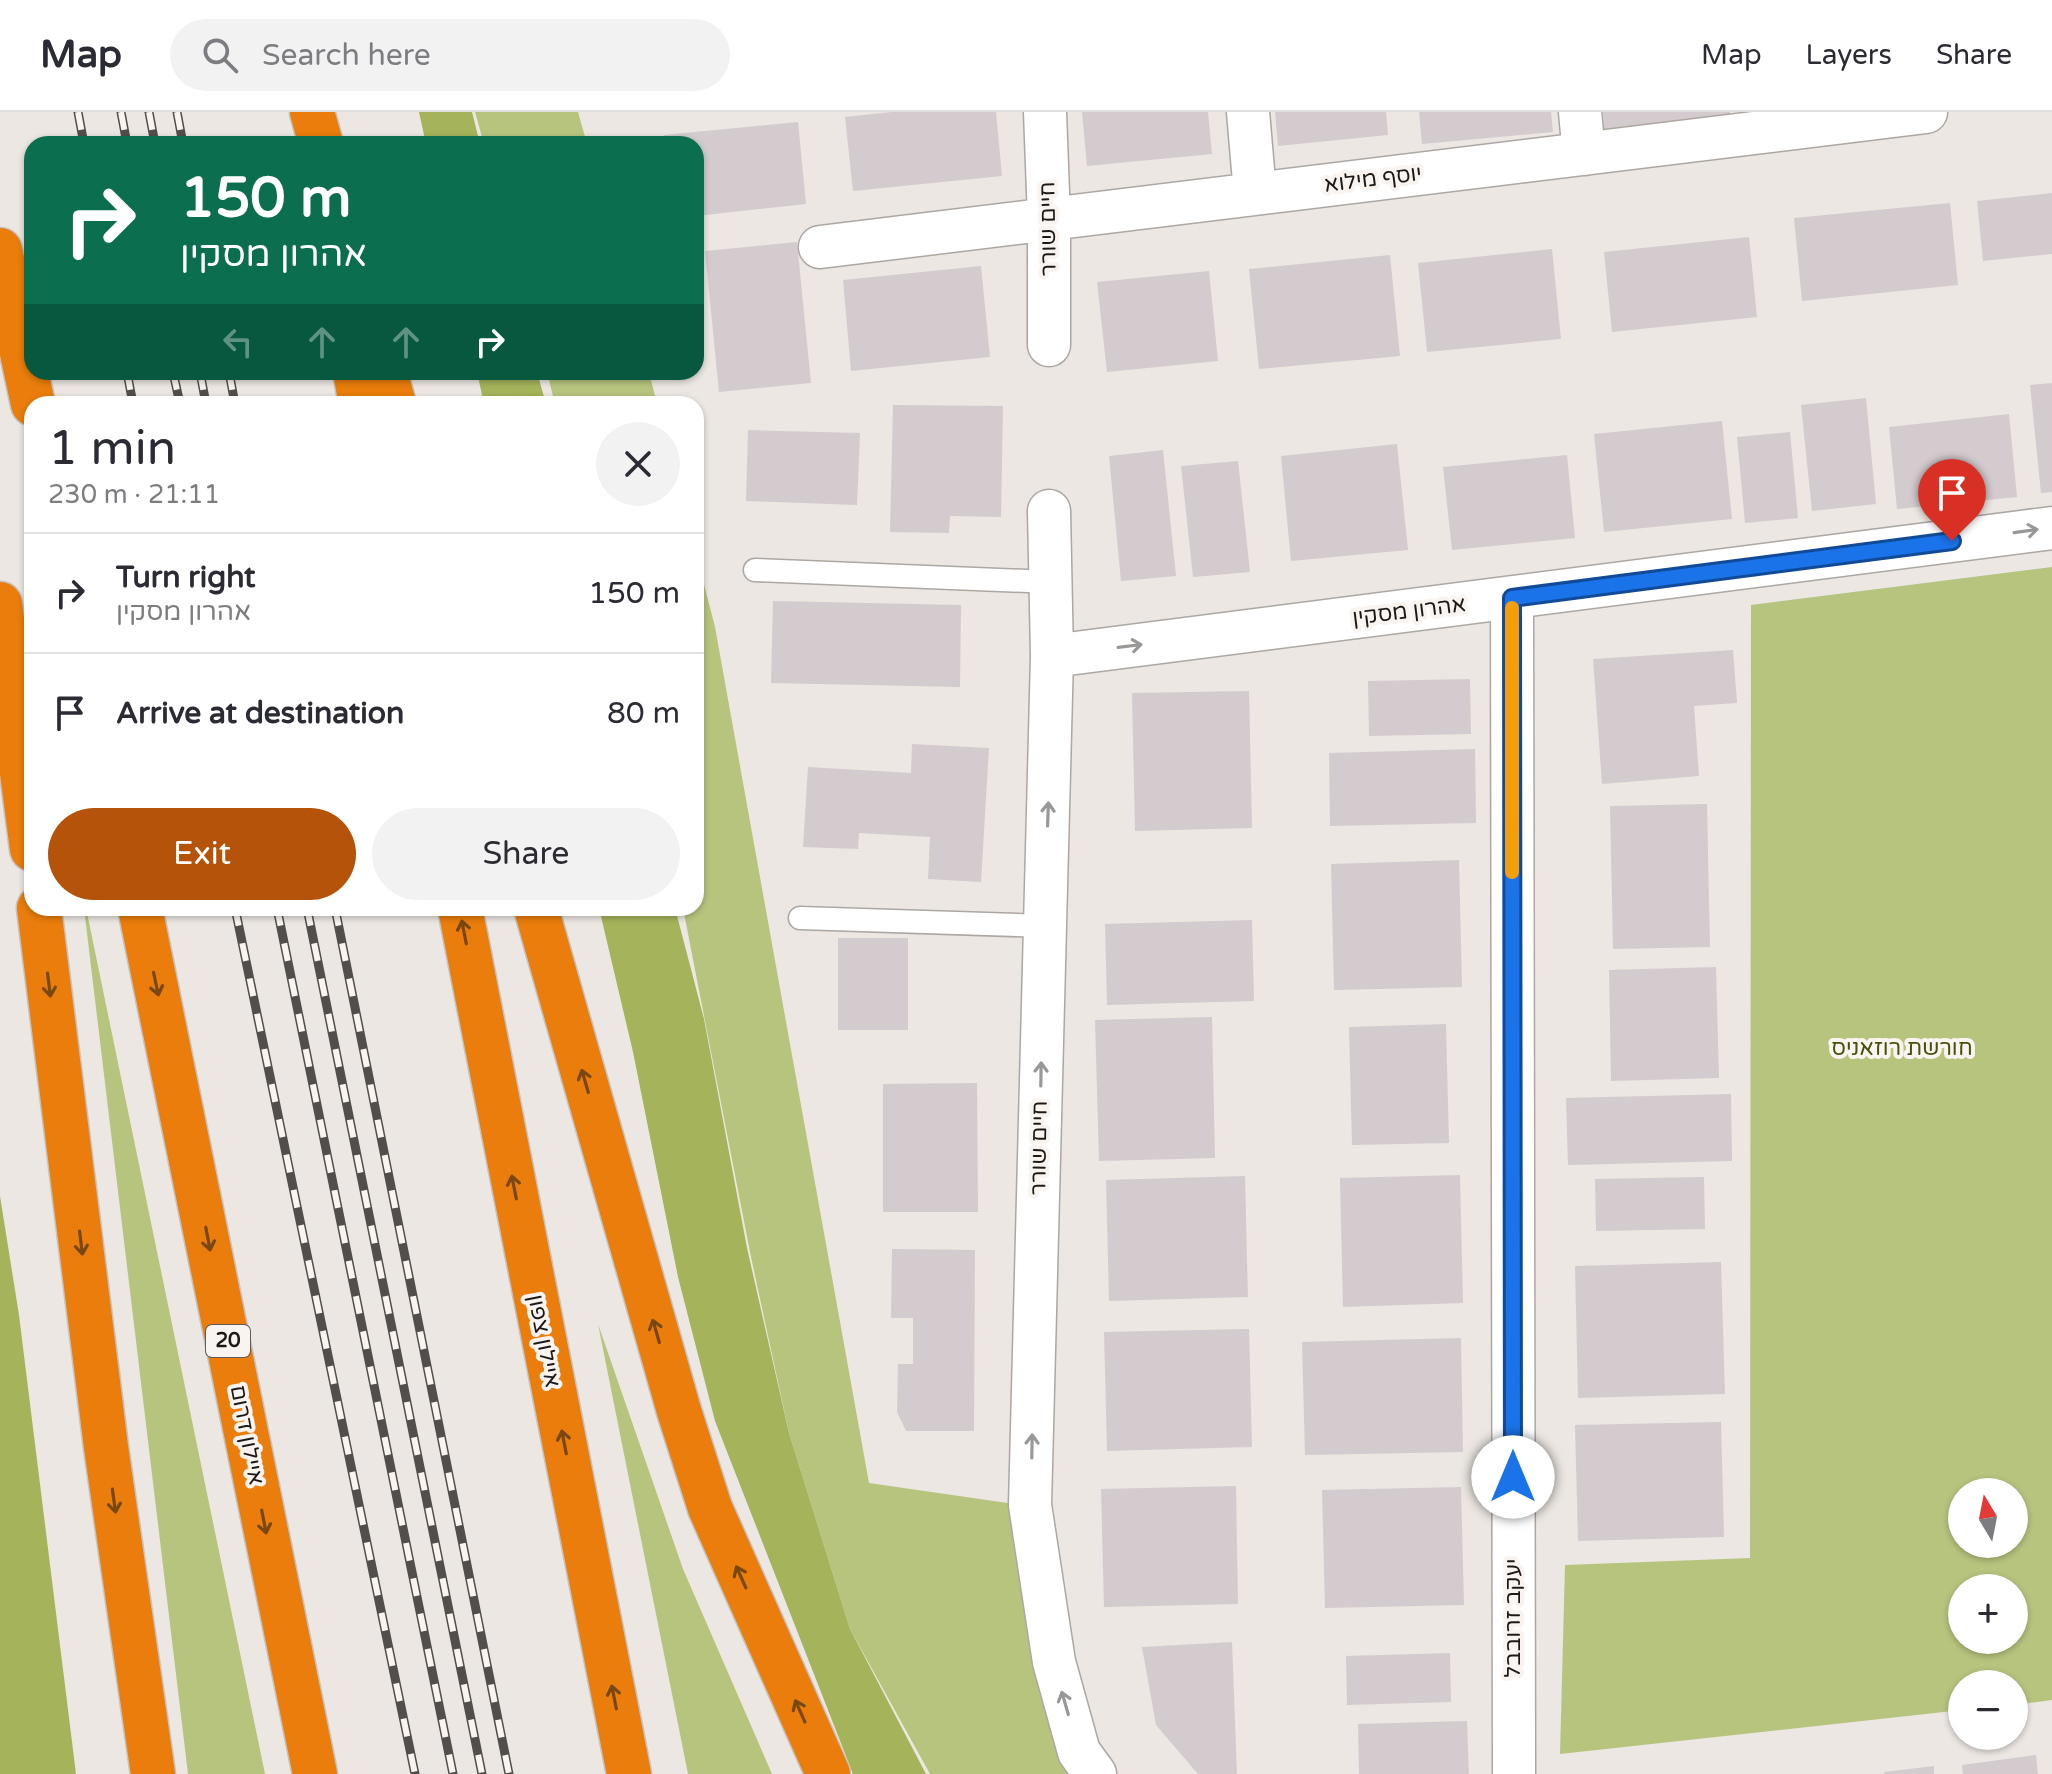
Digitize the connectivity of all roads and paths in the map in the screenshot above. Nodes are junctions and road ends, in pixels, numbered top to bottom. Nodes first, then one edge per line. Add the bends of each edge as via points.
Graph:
1 (304, 112) edge
2 (312, 112) edge
3 (1045, 112) edge
4 (1248, 112) edge
5 (1580, 112) edge
6 (1926, 112) edge
7 (308, 136) edge
8 (319, 136) edge
9 (1584, 154) junction
10 (1255, 193) junction
11 (1049, 219) junction
12 (820, 247) dead end
13 (0, 250) edge
14 (1049, 345) dead end
15 (24, 362) edge
16 (1049, 511) dead end
17 (2052, 528) edge
18 (755, 570) dead end
19 (1051, 582) junction
20 (1512, 598) junction
21 (0, 604) edge
22 (1052, 656) junction
23 (24, 788) edge
24 (40, 916) edge
25 (142, 916) edge
26 (462, 916) edge
27 (538, 916) edge
28 (800, 918) dead end
29 (1045, 926) junction
30 (153, 1774) edge
31 (315, 1774) edge
32 (629, 1774) edge
33 (828, 1774) edge
34 (1095, 1774) edge
35 (1514, 1774) edge

1 - 7 highway
2 - 8 highway
3 - 11 street, חיים שורר
4 - 10 street
5 - 9 street
6 - 9 street, יוסף מילוא
9 - 10 street, יוסף מילוא
10 - 11 street, יוסף מילוא
11 - 12 street, יוסף מילוא
11 - 14 street, חיים שורר
13 - 15 highway
16 - 19 street, חיים שורר
20 -> 17 street, אהרון מסקין
18 - 19 lane
19 - 22 street, חיים שורר
22 -> 20 street, אהרון מסקין
20 - 35 street, יעקב זרובבל
21 - 23 highway
29 -> 22 street, חיים שורר
24 -> 30 highway
25 -> 31 highway, איילון דרום / 20
32 -> 26 highway, איילון צפון
33 -> 27 highway via 710,1508
28 - 29 lane
34 -> 29 street, חיים שורר via 1079,1752 1054,1662 1030,1505

